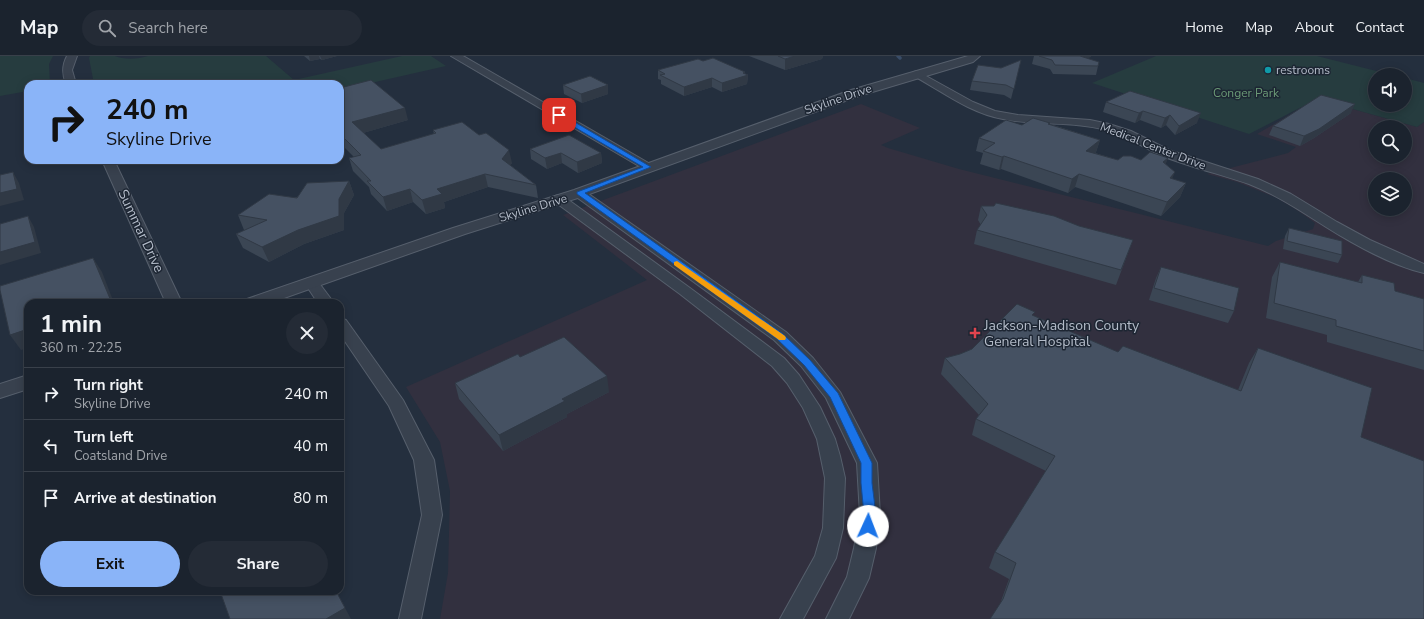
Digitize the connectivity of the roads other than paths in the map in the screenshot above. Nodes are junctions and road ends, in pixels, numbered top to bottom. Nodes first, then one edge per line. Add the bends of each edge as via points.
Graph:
1 (72, 56) edge
2 (456, 56) edge
3 (958, 56) edge
4 (975, 56) edge
5 (950, 66) junction
6 (917, 74) junction
7 (70, 80) edge
8 (110, 164) edge
9 (648, 167) junction
10 (579, 193) junction
11 (559, 199) junction
12 (1424, 269) edge
13 (311, 282) junction
14 (172, 299) edge
15 (263, 299) edge
16 (323, 299) edge
17 (344, 329) edge
18 (24, 383) edge
19 (0, 391) edge
20 (410, 619) edge
21 (791, 619) edge
22 (837, 619) edge

1 - 7 street via 67,70
2 - 9 street
3 - 5 street
4 - 5 street, Skyline Drive
5 - 6 street, Skyline Drive
6 - 9 street, Skyline Drive via 855,93
6 - 12 street, Medical Center Drive via 982,109 1002,116 1090,122 1106,126 1172,156 1266,186 1372,247
8 - 14 street, Summar Drive
9 - 10 street, Skyline Drive
10 - 11 street, Skyline Drive
10 - 22 street via 780,336 807,362 834,396 867,463 870,515 858,578
11 - 13 street, Skyline Drive
11 - 21 street via 778,362 793,379 811,407 826,439 835,478 833,528 825,558
13 - 15 street, Skyline Drive
13 - 16 street
17 - 20 street via 397,404 424,460 432,515
18 - 19 street

